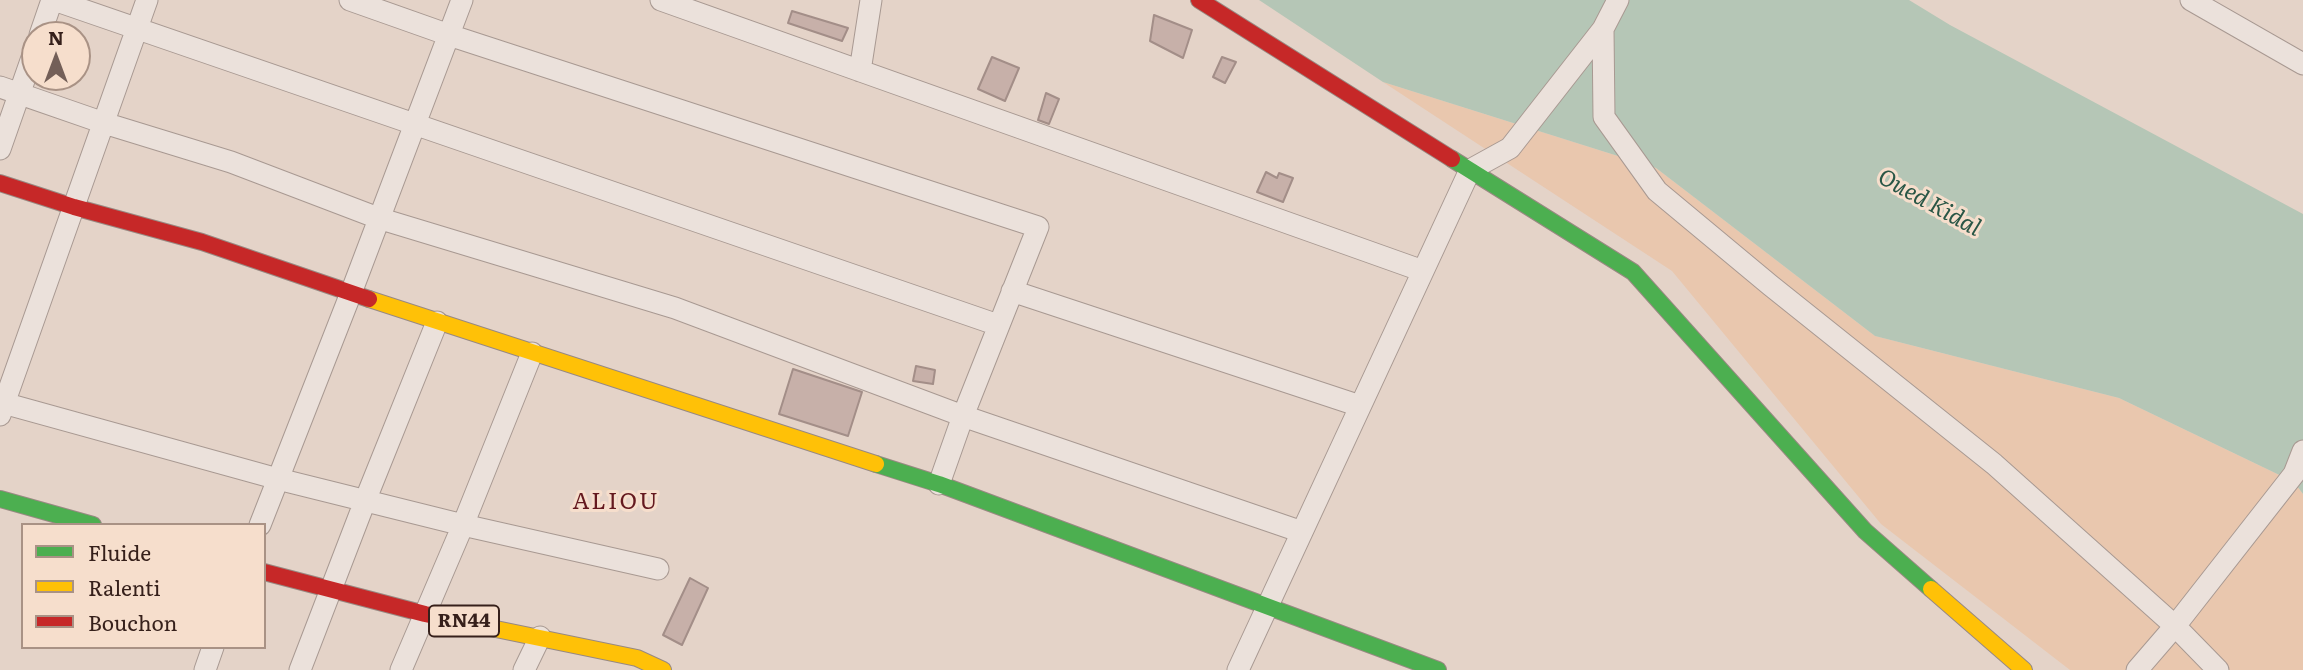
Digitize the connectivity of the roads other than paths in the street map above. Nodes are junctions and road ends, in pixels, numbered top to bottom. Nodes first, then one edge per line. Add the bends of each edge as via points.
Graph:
1 (53, 0) edge
2 (148, 0) edge
3 (349, 0) edge
4 (462, 0) edge
5 (661, 0) edge
6 (871, 0) edge
7 (1199, 0) edge
8 (1618, 0) edge
9 (2191, 0) edge
10 (45, 21) edge
11 (137, 29) junction
12 (1603, 29) junction
13 (449, 35) junction
14 (2303, 64) edge
15 (860, 71) junction
16 (21, 72) edge
17 (10, 90) edge
18 (415, 122) junction
19 (104, 123) junction
20 (0, 149) edge
21 (1470, 170) junction
22 (0, 183) edge
23 (74, 206) junction
24 (378, 218) junction
25 (1423, 271) junction
26 (1012, 291) junction
27 (351, 293) junction
28 (436, 322) junction
29 (999, 325) junction
30 (532, 353) junction
31 (1360, 406) junction
32 (1, 407) edge
33 (962, 416) junction
34 (2303, 451) edge
35 (278, 479) junction
36 (939, 484) junction
37 (0, 499) edge
38 (365, 501) junction
39 (86, 523) edge
40 (261, 523) edge
41 (463, 525) junction
42 (1302, 532) junction
43 (658, 569) dead end
44 (266, 573) edge
45 (331, 589) junction
46 (1268, 607) junction
47 (425, 614) junction
48 (2175, 625) junction
49 (540, 637) junction
50 (212, 649) edge
51 (634, 664) edge
52 (205, 670) edge
53 (300, 670) edge
54 (401, 670) edge
55 (524, 670) edge
56 (663, 670) edge
57 (1238, 670) edge
58 (1438, 670) edge
59 (2024, 670) edge
60 (2137, 670) edge
61 (2218, 670) edge

1 - 10 street
1 - 11 street
2 - 11 street
3 - 13 street
4 - 13 street
5 - 15 street
6 - 15 street
7 - 21 street
8 - 12 street
9 - 14 street
11 - 18 street
11 - 19 street
12 - 21 street via 1510,148
12 - 48 street via 1604,117 1657,191 1994,464
13 - 18 street
13 - 26 street via 1038,227
15 - 25 street
16 - 17 street
17 - 19 street
17 - 20 street
18 - 24 street
18 - 29 street
19 - 23 street
19 - 24 street via 231,162
21 - 25 street
21 - 59 street via 1633,272 1865,531
22 - 23 street
23 - 27 street via 202,242
23 - 32 street
24 - 27 street
24 - 33 street via 675,308
25 - 31 street
26 - 29 street
26 - 31 street
27 - 28 street
27 - 35 street
28 - 30 street
28 - 38 street
29 - 33 street
30 - 36 street
30 - 41 street
31 - 42 street
32 - 35 street
33 - 36 street
33 - 42 street
34 - 48 street via 2294,474
35 - 38 street
35 - 40 street
36 - 46 street
37 - 39 street
38 - 41 street
38 - 45 street
41 - 43 street
41 - 47 street
42 - 46 street
44 - 45 street, RN44
45 - 47 street, RN44
45 - 53 street
46 - 57 street
46 - 58 street
47 - 49 street, RN44
47 - 54 street
48 - 60 street
48 - 61 street
49 - 51 street, RN44
49 - 55 street
50 - 52 street
51 - 56 street, RN44

